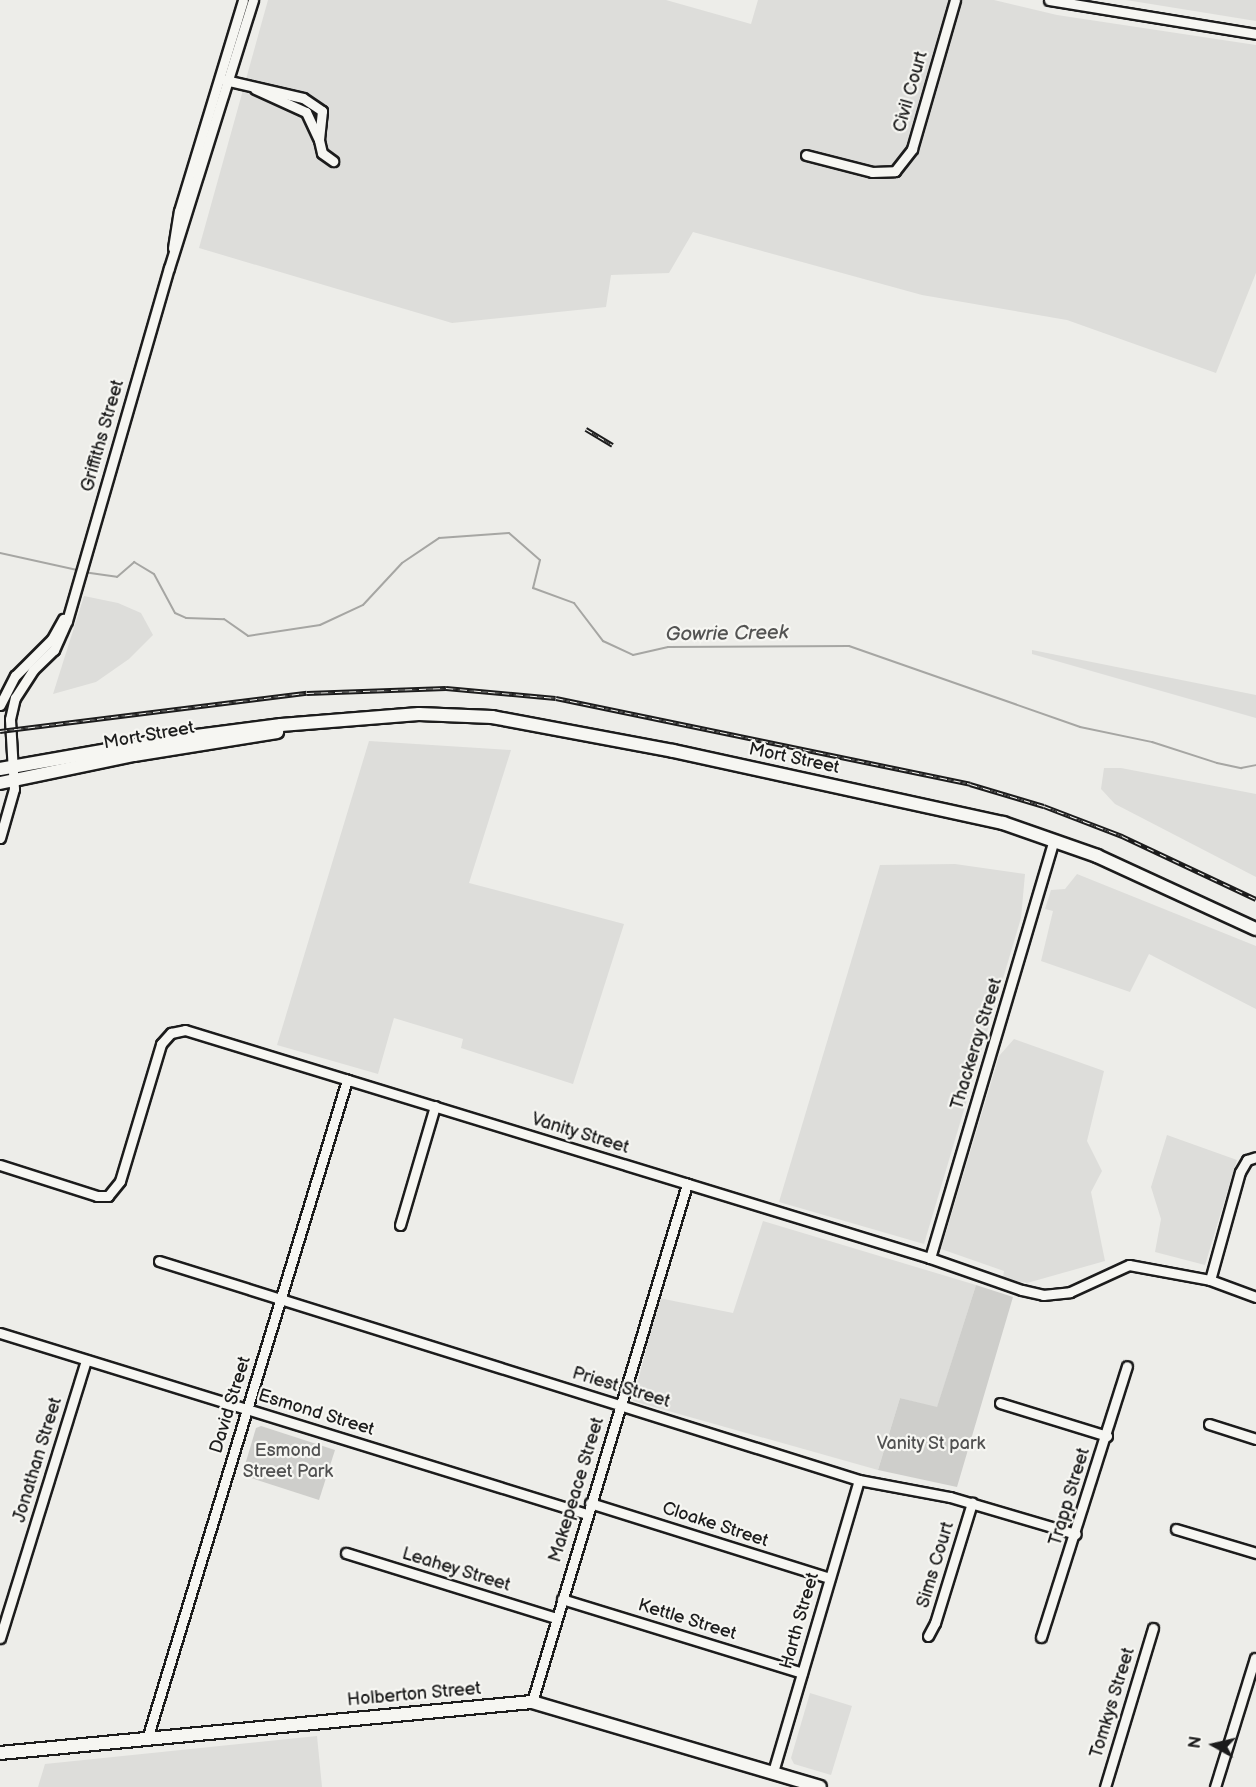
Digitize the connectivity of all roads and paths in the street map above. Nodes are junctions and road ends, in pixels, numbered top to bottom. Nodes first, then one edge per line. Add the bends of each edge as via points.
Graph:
1 (243, 0) edge
2 (253, 0) edge
3 (955, 0) edge
4 (1049, 0) edge
5 (1256, 34) edge
6 (224, 79) junction
7 (806, 155) dead end
8 (333, 160) dead end
9 (68, 613) junction
10 (0, 705) edge
11 (0, 769) edge
12 (15, 773) junction
13 (0, 783) edge
14 (0, 838) edge
15 (1054, 840) junction
16 (1256, 929) edge
17 (347, 1080) junction
18 (435, 1106) junction
19 (1256, 1157) edge
20 (0, 1166) edge
21 (687, 1184) junction
22 (400, 1225) dead end
23 (930, 1258) junction
24 (159, 1262) dead end
25 (1210, 1280) junction
26 (1256, 1297) edge
27 (279, 1300) junction
28 (0, 1333) edge
29 (86, 1360) junction
30 (1127, 1366) dead end
31 (1000, 1403) dead end
32 (620, 1405) junction
33 (247, 1409) junction
34 (1209, 1424) dead end
35 (1107, 1436) junction
36 (1256, 1439) edge
37 (860, 1480) junction
38 (590, 1503) junction
39 (972, 1503) junction
40 (587, 1514) junction
41 (1176, 1529) dead end
42 (1076, 1534) junction
43 (346, 1553) dead end
44 (1256, 1553) edge
45 (830, 1578) junction
46 (562, 1599) junction
47 (556, 1618) junction
48 (1154, 1629) dead end
49 (928, 1636) dead end
50 (1041, 1637) dead end
51 (0, 1638) edge
52 (1255, 1659) edge
53 (802, 1673) junction
54 (532, 1702) junction
55 (147, 1739) junction
56 (0, 1753) edge
57 (773, 1772) junction
58 (818, 1787) edge
59 (1105, 1787) edge
60 (1215, 1787) edge

1 - 6 street, Griffiths Street
2 - 6 street, Griffiths Street
3 - 7 street, Civil Court via 912,149 895,171 872,172
4 - 5 street
6 - 8 street via 303,98 322,111 319,140 322,153
6 - 9 street, Griffiths Street
9 - 10 street, Griffiths Street via 52,639 15,676
9 - 12 street, Griffiths Street via 54,650 33,670 15,698 10,719
11 - 12 main road, Mort Street
12 - 13 main road, Mort Street
12 - 14 street, Griffiths Street
12 - 15 main road, Mort Street via 197,735 419,714 532,722 946,809
15 - 16 main road, Mort Street
15 - 23 street, Thackeray Street
17 - 18 street, Vanity Street
17 - 20 street, Vanity Street via 185,1030 171,1033 161,1044 120,1182 108,1196
17 - 27 street, David Street
18 - 21 street, Vanity Street
18 - 22 street
19 - 25 street via 1247,1160 1240,1172
21 - 23 street, Vanity Street
21 - 32 street, Makepeace Street
23 - 25 street, Vanity Street via 1043,1294 1070,1292 1129,1265
24 - 27 street, Priest Street
25 - 26 street, Vanity Street
27 - 32 street, Priest Street
27 - 33 street, David Street
28 - 29 street, Esmond Street
29 - 33 street, Esmond Street
29 - 51 street, Jonathan Street
30 - 35 street, Trapp Street
31 - 35 street
32 - 37 street, Priest Street
32 - 38 street, Makepeace Street
33 - 40 street, Esmond Street
33 - 55 street, David Street
34 - 36 street
35 - 42 street, Trapp Street
37 - 39 street, Priest Street
37 - 45 street, Harth Street
38 - 40 street, Makepeace Street
38 - 45 street, Cloake Street
39 - 42 street, Priest Street
39 - 49 street, Sims Court
40 - 46 street, Makepeace Street
41 - 44 street
42 - 50 street, Trapp Street
43 - 47 street, Leahey Street
45 - 53 street, Harth Street
46 - 47 street, Makepeace Street
46 - 53 street, Kettle Street
47 - 54 street, Makepeace Street
48 - 59 street, Tomkys Street
52 - 60 street
53 - 57 street, Harth Street
54 - 55 main road, Holberton Street
54 - 57 main road, Holberton Street
55 - 56 main road, Holberton Street
57 - 58 main road, Holberton Street

